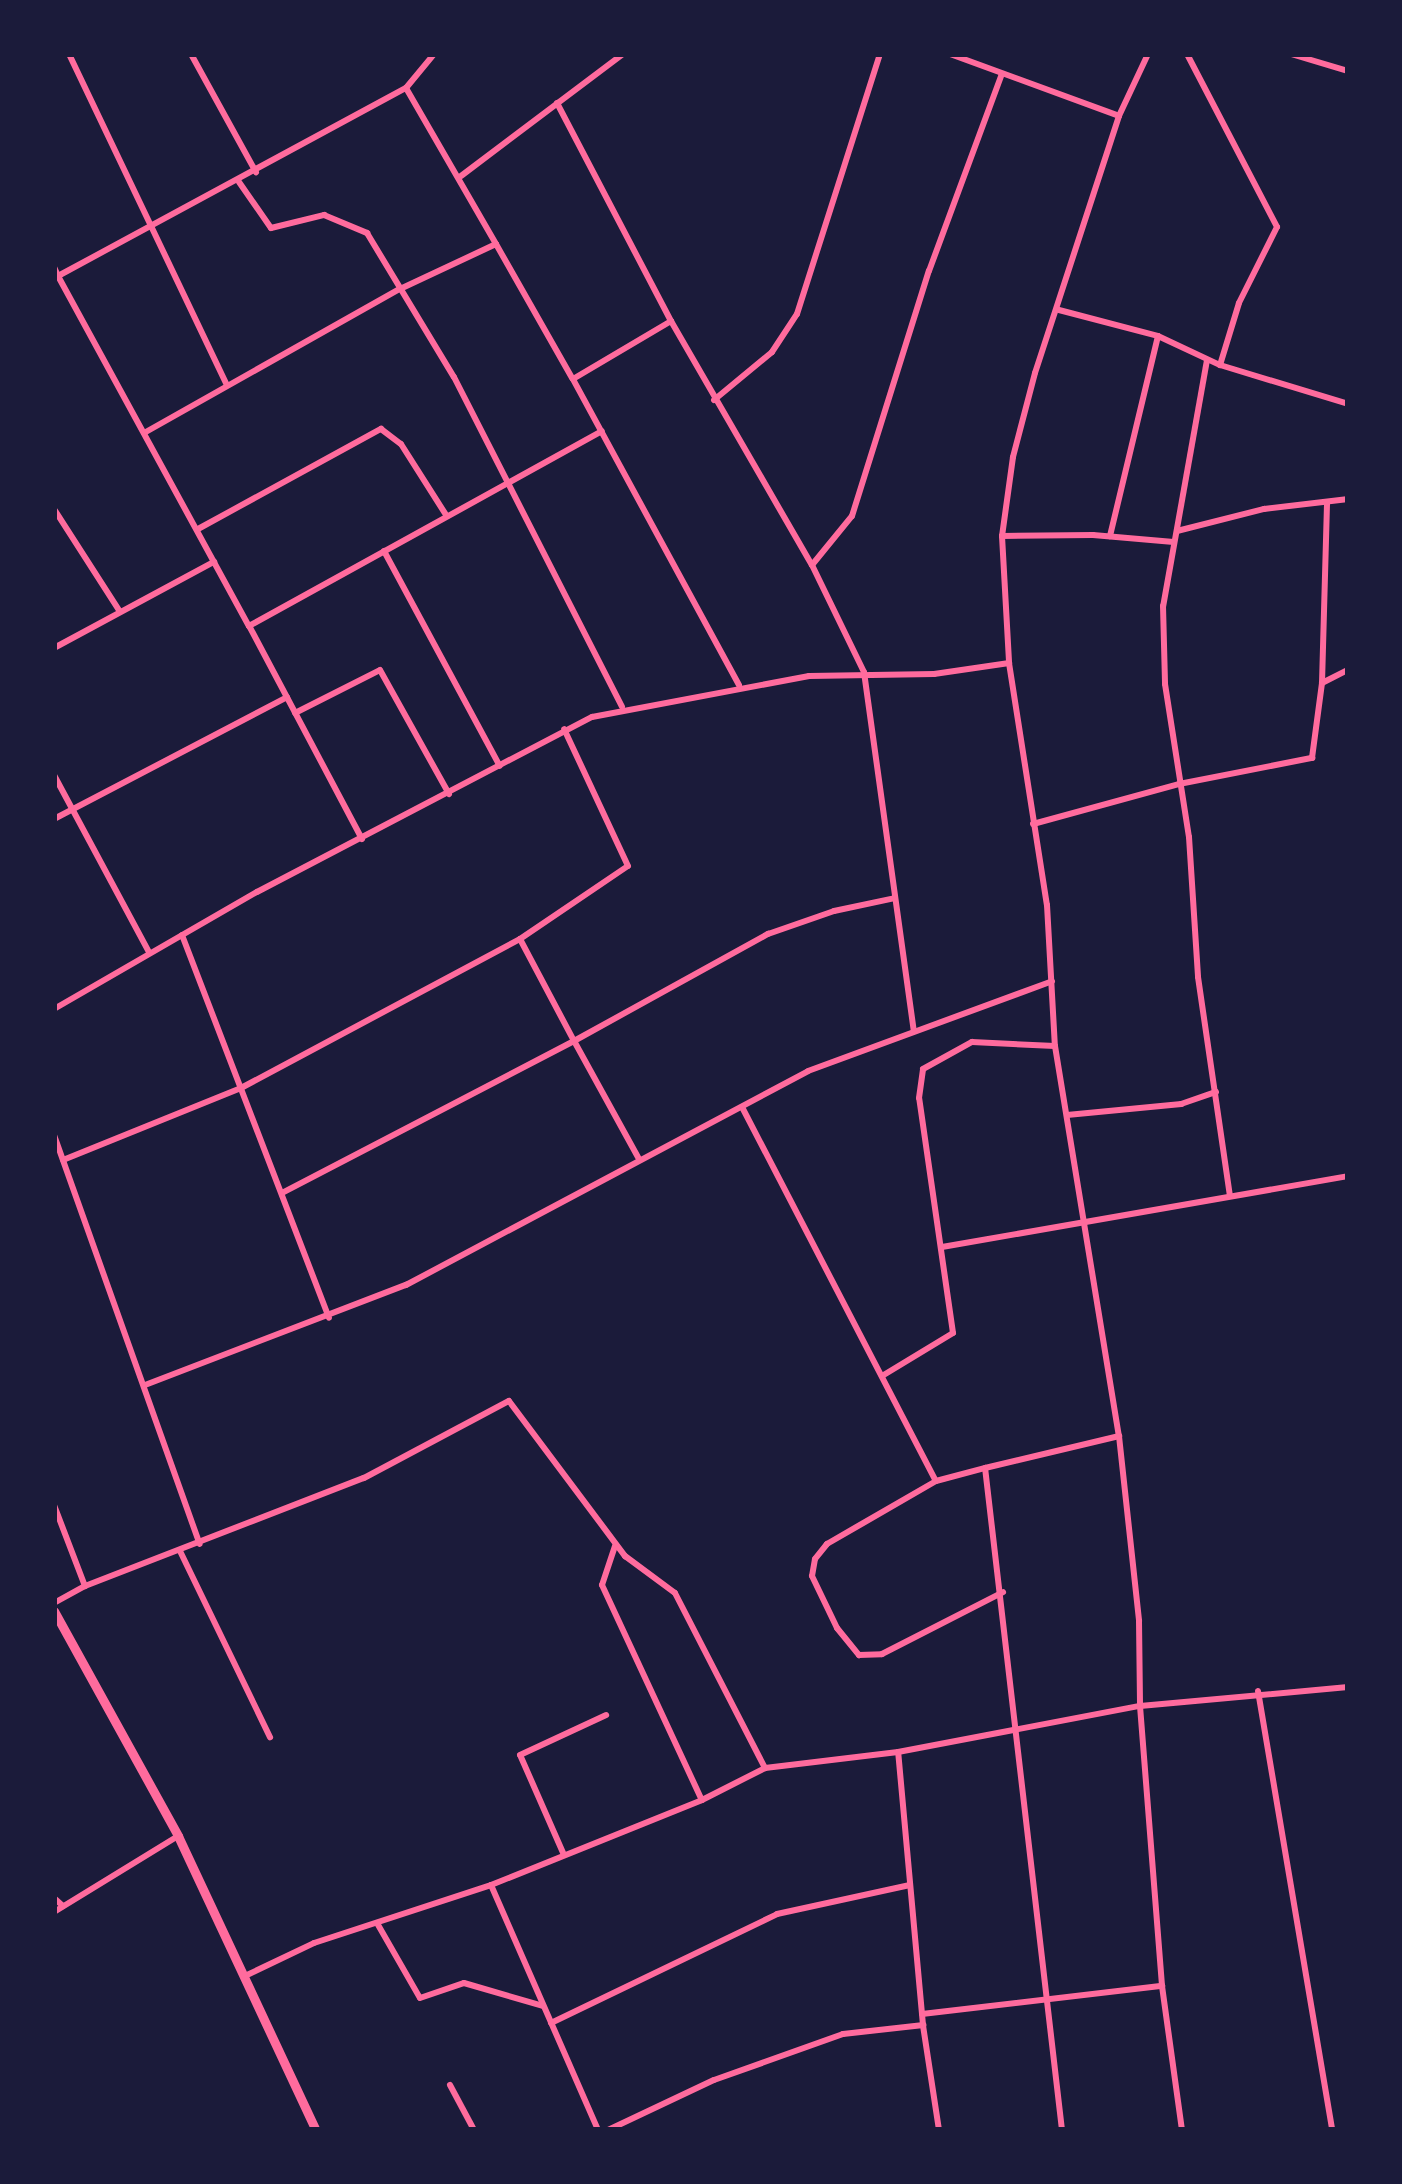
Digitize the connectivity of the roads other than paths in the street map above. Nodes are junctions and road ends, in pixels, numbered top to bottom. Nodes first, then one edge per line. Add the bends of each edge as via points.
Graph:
1 (69, 54) edge
2 (191, 54) edge
3 (434, 54) edge
4 (623, 54) edge
5 (880, 54) edge
6 (950, 54) edge
7 (1148, 54) edge
8 (1187, 54) edge
9 (1291, 54) edge
10 (1348, 71) edge
11 (1001, 74) junction
12 (406, 88) junction
13 (557, 103) junction
14 (1118, 116) junction
15 (257, 172) junction
16 (461, 176) junction
17 (239, 182) junction
18 (152, 226) junction
19 (496, 244) junction
20 (54, 266) edge
21 (56, 277) edge
22 (400, 289) junction
23 (1058, 310) junction
24 (671, 321) junction
25 (1158, 336) junction
26 (1207, 360) junction
27 (1220, 365) junction
28 (573, 379) junction
29 (226, 383) junction
30 (714, 400) junction
31 (1348, 404) edge
32 (602, 431) junction
33 (144, 434) junction
34 (507, 483) junction
35 (1348, 499) edge
36 (1327, 502) junction
37 (54, 509) edge
38 (446, 515) junction
39 (198, 529) junction
40 (1178, 531) junction
41 (1002, 536) junction
42 (1110, 536) junction
43 (1174, 542) junction
44 (384, 550) junction
45 (214, 562) junction
46 (812, 565) junction
47 (120, 612) junction
48 (249, 626) junction
49 (54, 648) edge
50 (1010, 663) junction
51 (1348, 670) edge
52 (864, 672) junction
53 (1322, 683) junction
54 (739, 685) junction
55 (287, 698) junction
56 (622, 707) junction
57 (295, 713) junction
58 (564, 729) junction
59 (500, 766) junction
60 (54, 775) edge
61 (1179, 784) junction
62 (449, 794) junction
63 (70, 810) junction
64 (54, 819) edge
65 (1033, 824) junction
66 (362, 838) junction
67 (895, 898) junction
68 (182, 935) junction
69 (520, 939) junction
70 (150, 953) junction
71 (1052, 981) junction
72 (54, 1009) edge
73 (914, 1032) junction
74 (574, 1041) junction
75 (1055, 1046) junction
76 (241, 1088) junction
77 (1218, 1091) junction
78 (742, 1107) junction
79 (1066, 1115) junction
80 (54, 1135) edge
81 (639, 1159) junction
82 (63, 1160) junction
83 (1348, 1176) edge
84 (282, 1193) junction
85 (1230, 1196) junction
86 (1081, 1225) junction
87 (942, 1247) junction
88 (328, 1318) junction
89 (882, 1376) junction
90 (145, 1385) junction
91 (1119, 1436) junction
92 (985, 1468) junction
93 (936, 1481) junction
94 (54, 1505) edge
95 (200, 1544) junction
96 (616, 1545) junction
97 (180, 1551) junction
98 (85, 1586) junction
99 (1003, 1592) junction
100 (54, 1607) edge
101 (1348, 1687) edge
102 (1258, 1691) junction
103 (1140, 1706) junction
104 (606, 1715) dead end
105 (1016, 1730) junction
106 (270, 1737) dead end
107 (898, 1752) junction
108 (765, 1768) junction
109 (703, 1800) junction
110 (178, 1836) junction
111 (564, 1855) junction
112 (910, 1885) junction
113 (491, 1886) junction
114 (54, 1898) edge
115 (63, 1906) junction
116 (54, 1912) edge
117 (377, 1923) junction
118 (247, 1975) junction
119 (1162, 1986) junction
120 (1048, 1999) junction
121 (543, 2006) junction
122 (922, 2014) junction
123 (551, 2023) junction
124 (923, 2025) junction
125 (450, 2085) dead end
126 (316, 2130) edge
127 (474, 2130) edge
128 (598, 2130) edge
129 (608, 2130) edge
130 (939, 2130) edge
131 (1062, 2130) edge
132 (1182, 2130) edge
133 (1332, 2130) edge

1 - 18 street
2 - 15 street
3 - 12 street
4 - 13 street
5 - 30 street via 797,314 772,352
6 - 11 street
7 - 14 street
8 - 27 street via 1277,226
9 - 10 street
11 - 14 street
11 - 46 street via 923,286 852,516
12 - 15 street
12 - 16 street
13 - 16 street
13 - 24 street
14 - 23 street
15 - 17 street
16 - 19 street
17 - 18 street
17 - 22 street via 271,228 324,215 360,227
18 - 21 street
18 - 29 street
19 - 22 street
19 - 28 street
20 - 21 street
21 - 33 street
22 - 29 street
22 - 34 street
23 - 25 street
23 - 41 street via 1013,457
24 - 28 street
24 - 30 street
25 - 26 street
25 - 42 street
26 - 27 street
26 - 40 street
27 - 31 street
28 - 32 street
29 - 33 street
30 - 46 street
32 - 34 street
32 - 54 street
33 - 39 street
34 - 38 street
34 - 56 street
35 - 36 street
36 - 40 street via 1264,508
36 - 53 street
37 - 47 street
38 - 39 street via 401,444 381,430
38 - 44 street
39 - 45 street
40 - 43 street
41 - 42 street
41 - 50 street
42 - 43 street
43 - 61 street via 1163,606
44 - 48 street
44 - 59 street
45 - 47 street
45 - 48 street
46 - 52 street
47 - 49 street
48 - 55 street
50 - 52 street via 934,674
50 - 65 street
51 - 53 street
52 - 54 street
52 - 67 street
53 - 61 street via 1312,758
54 - 56 street
55 - 57 street
55 - 63 street
56 - 58 street
57 - 62 street via 380,670
57 - 66 street
58 - 59 street
58 - 69 street via 628,866
59 - 62 street
60 - 63 street
61 - 65 street
61 - 77 street
62 - 66 street
63 - 64 street
63 - 70 street
65 - 71 street
66 - 68 street
67 - 73 street
67 - 74 street via 768,934
68 - 70 street
68 - 76 street
69 - 74 street
69 - 76 street
70 - 72 street
71 - 73 street
71 - 75 street
73 - 78 street via 808,1071
74 - 81 street
74 - 84 street
75 - 79 street
75 - 87 street via 972,1042 923,1069 920,1098
76 - 82 street
76 - 84 street
77 - 79 street via 1181,1104
77 - 85 street
78 - 81 street
78 - 89 street
79 - 86 street
80 - 82 street
81 - 88 street via 406,1285
82 - 90 street
83 - 85 street
84 - 88 street
85 - 86 street
86 - 87 street
86 - 91 street
87 - 89 street via 953,1333
88 - 90 street
89 - 93 street
90 - 95 street
91 - 92 street
91 - 103 street
92 - 93 street
92 - 99 street
93 - 99 street via 842,1534 815,1559 812,1576 837,1628 859,1655 882,1654
94 - 98 street
95 - 96 street via 364,1478 509,1401
95 - 97 street
96 - 108 street via 675,1593 696,1623
96 - 109 street via 602,1585
97 - 98 street
97 - 106 street
98 - 100 street
99 - 105 street
100 - 110 highway
101 - 102 street
102 - 103 street
102 - 133 street
103 - 105 street
103 - 119 street
104 - 111 street via 520,1755
105 - 107 street
105 - 120 street
107 - 108 street
107 - 112 street
108 - 109 street
109 - 111 street
110 - 115 street
110 - 118 highway
111 - 113 street
112 - 122 street
112 - 123 street via 777,1914
113 - 117 street
113 - 121 street
114 - 115 street
115 - 116 street
117 - 118 street
117 - 121 street via 420,1998 464,1983
118 - 126 highway
119 - 120 street
119 - 132 street
120 - 122 street
120 - 131 street
121 - 123 street
122 - 124 street
123 - 128 street
124 - 129 street via 843,2034 714,2080
124 - 130 street
125 - 127 street

